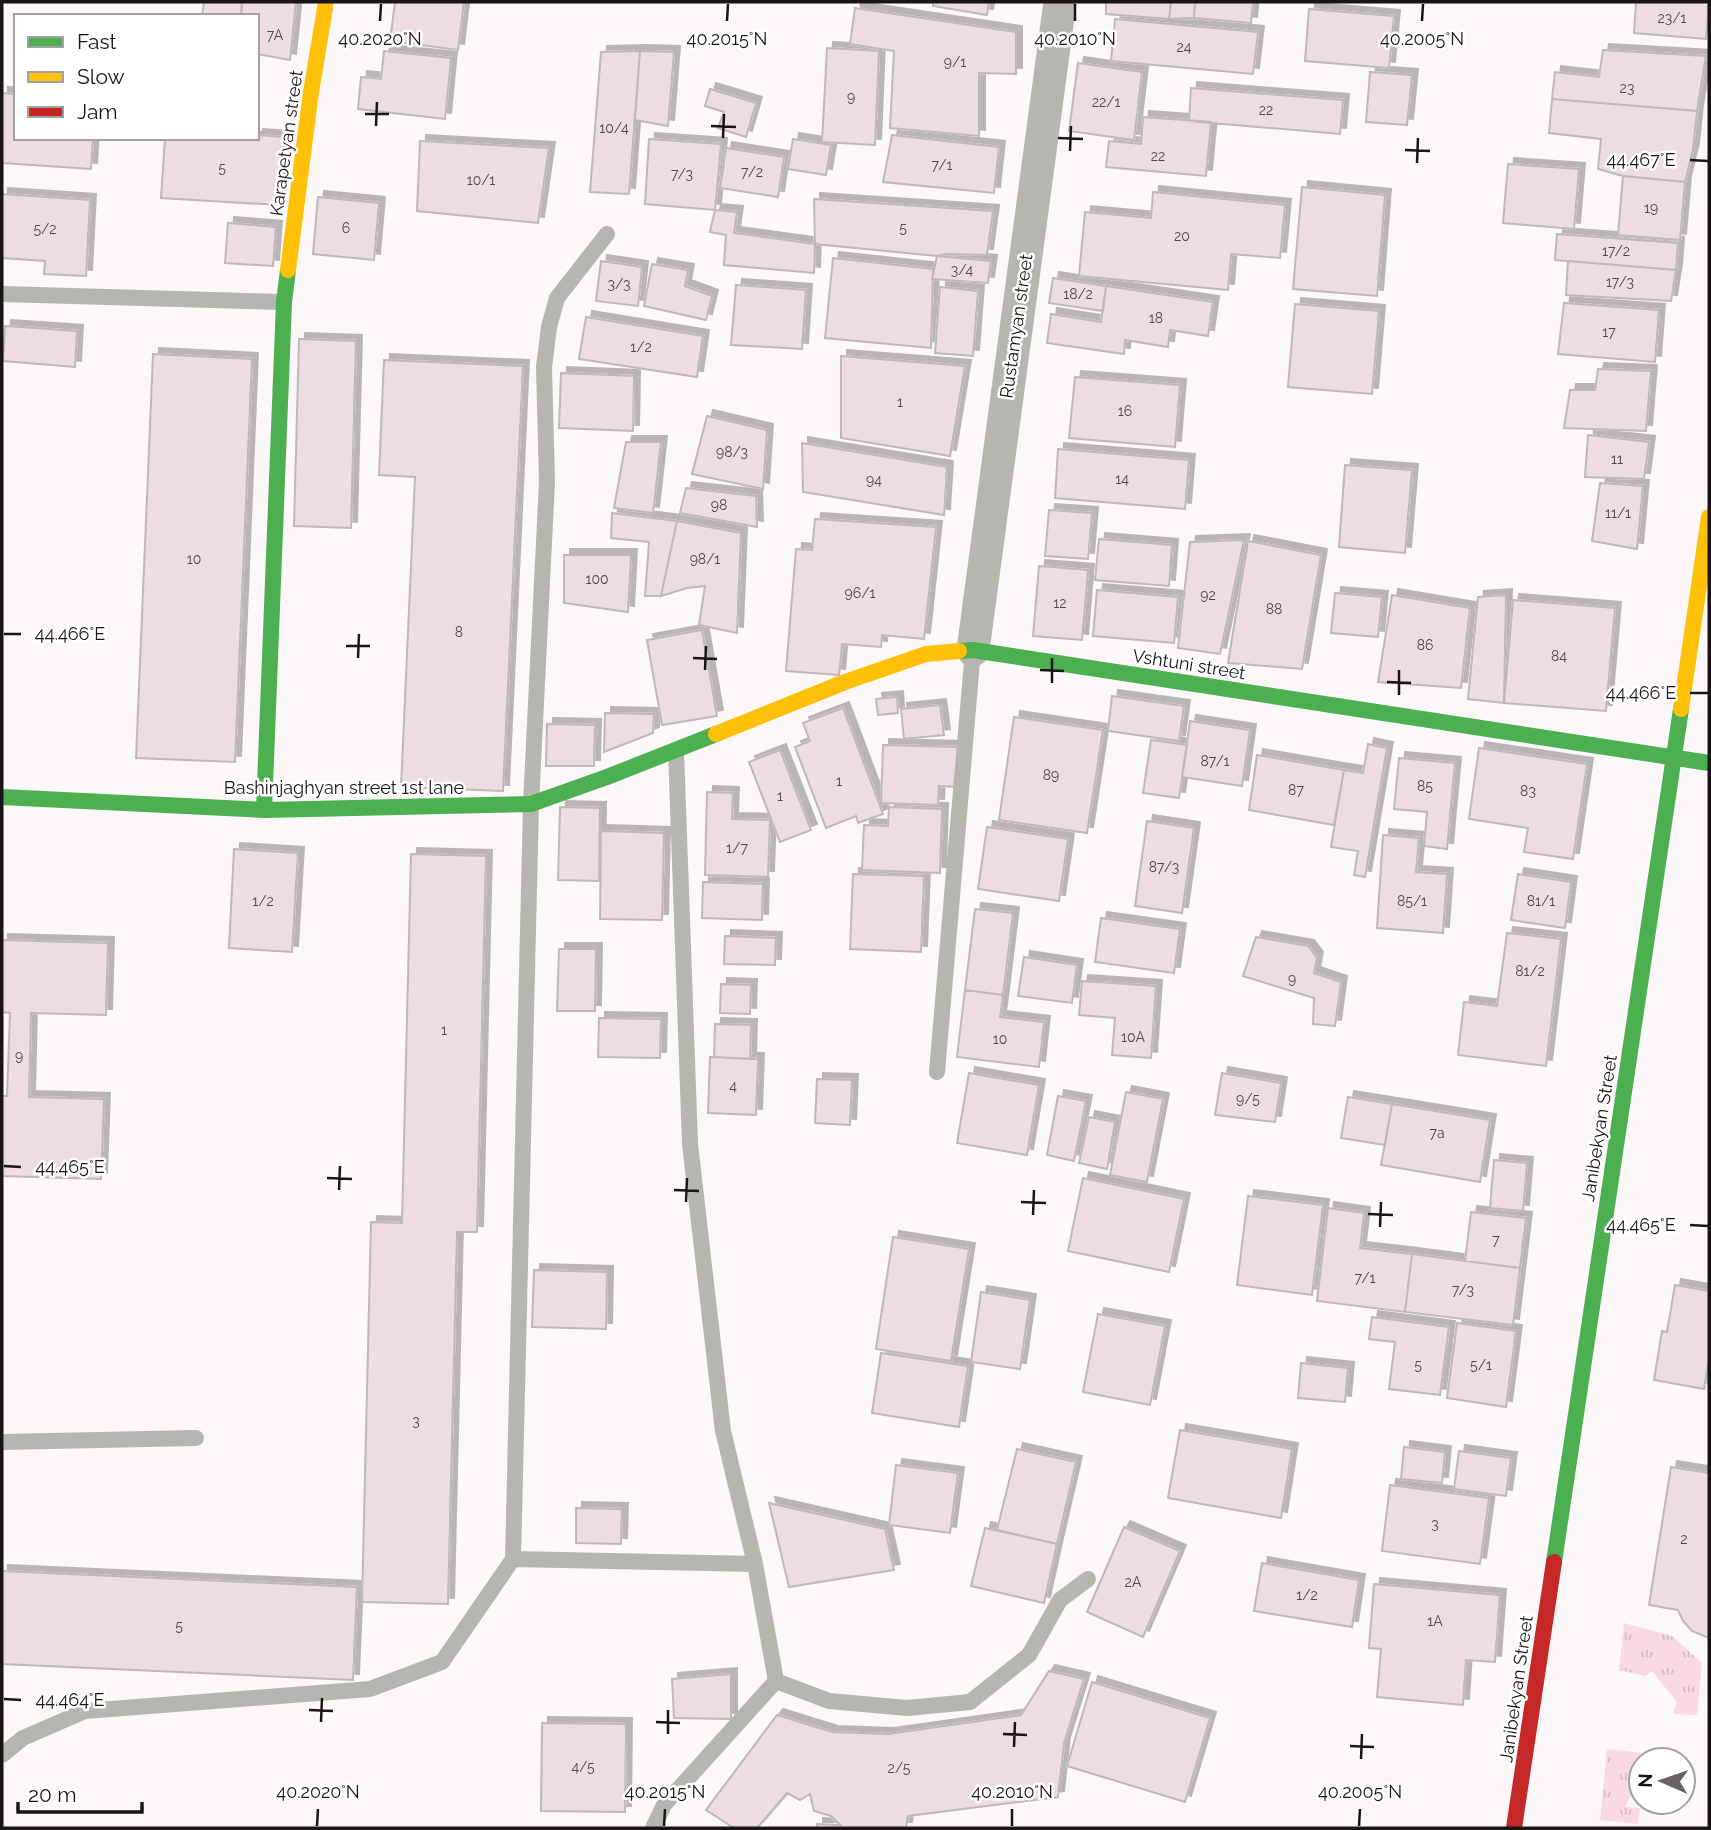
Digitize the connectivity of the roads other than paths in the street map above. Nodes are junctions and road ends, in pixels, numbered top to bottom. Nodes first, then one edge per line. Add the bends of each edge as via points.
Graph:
1 (326, 2) edge
2 (1060, 2) edge
3 (607, 234) dead end
4 (2, 294) edge
5 (285, 296) junction
6 (1709, 517) edge
7 (973, 650) junction
8 (676, 748) junction
9 (1674, 758) junction
10 (1709, 763) edge
11 (2, 797) edge
12 (531, 804) junction
13 (264, 810) junction
14 (937, 1072) dead end
15 (196, 1438) dead end
16 (2, 1442) edge
17 (513, 1559) junction
18 (755, 1564) junction
19 (1088, 1579) dead end
20 (776, 1681) junction
21 (2, 1755) edge
22 (653, 1828) edge
23 (1514, 1828) edge

1 - 5 street, Karapetyan street
2 - 7 street, Rustamyan street
3 - 12 lane via 556,298 549,327 544,366 547,482
4 - 5 lane
5 - 13 street, Karapetyan street
6 - 9 street, Janibekyan Street
7 - 8 street, Vshtuni street via 926,654
7 - 9 street, Vshtuni street
7 - 14 lane
8 - 12 street, Bashinjaghyan street 1st lane
8 - 18 lane via 690,1144 723,1431
9 - 10 street, Vshtuni street
9 - 23 street, Janibekyan Street
11 - 13 street, Bashinjaghyan street 1st lane
12 - 13 street, Bashinjaghyan street 1st lane
12 - 17 lane
15 - 16 lane
17 - 18 lane
17 - 21 lane via 442,1662 370,1689 85,1712 23,1738
18 - 20 lane
19 - 20 lane via 1060,1600 1029,1655 970,1702 907,1708 828,1701
20 - 22 lane via 664,1805

